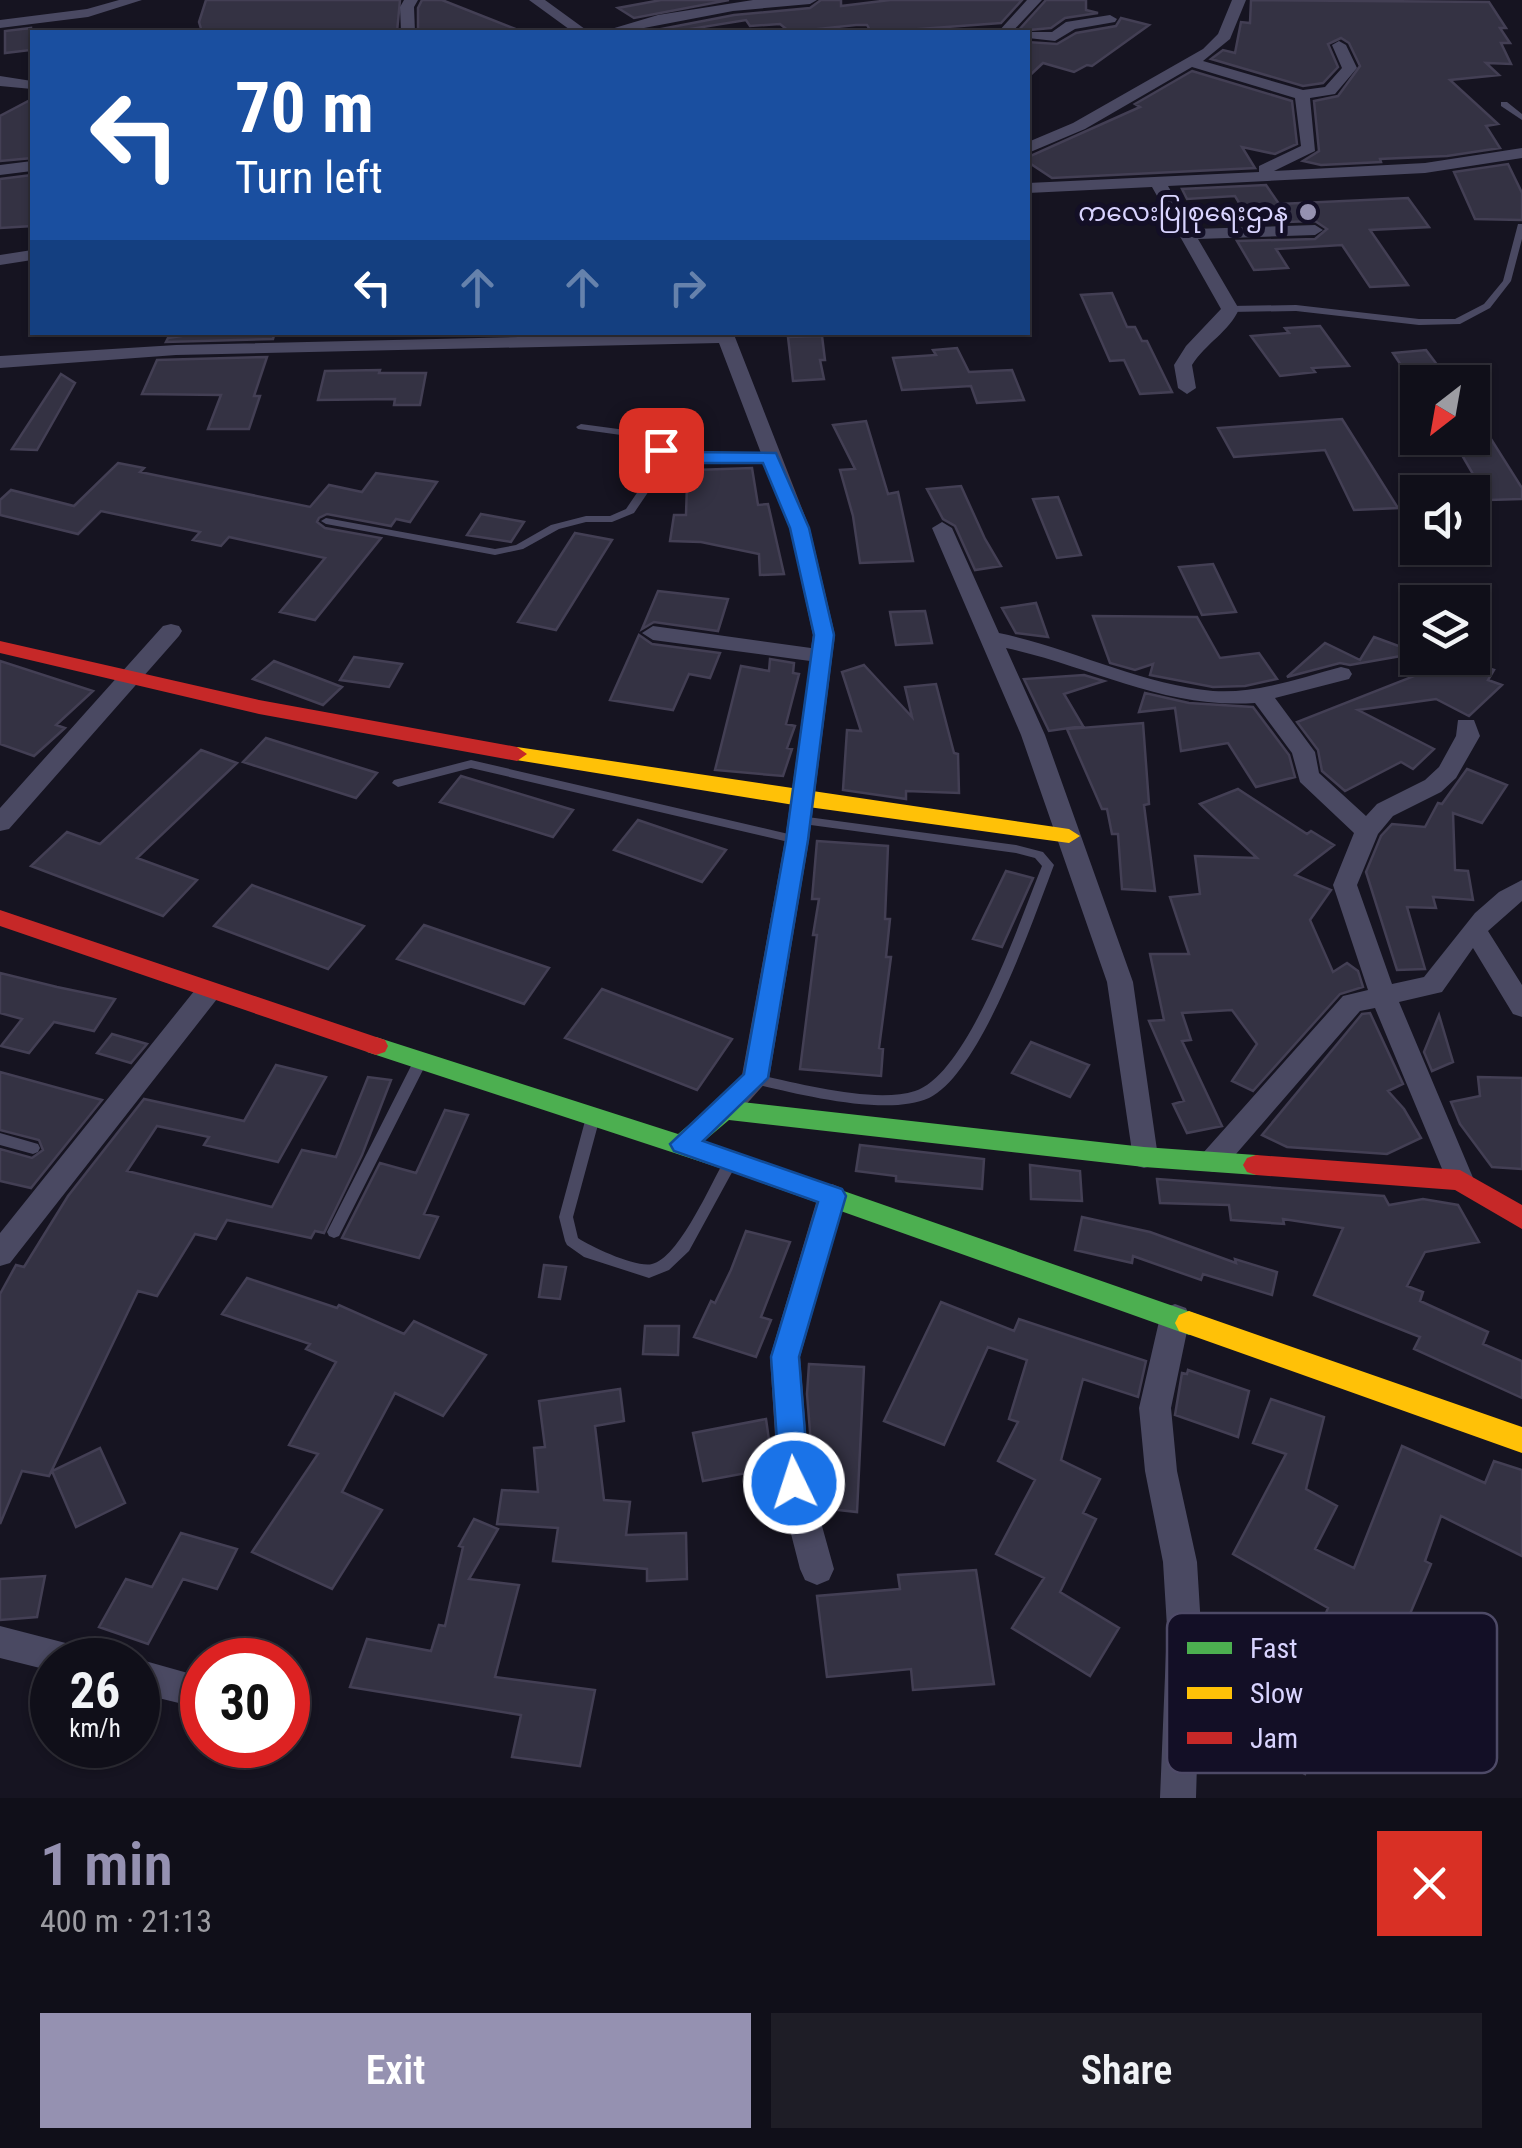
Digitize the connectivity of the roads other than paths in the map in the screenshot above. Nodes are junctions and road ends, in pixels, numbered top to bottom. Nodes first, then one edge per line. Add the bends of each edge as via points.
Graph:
1 (154, 0) edge
2 (411, 0) edge
3 (536, 0) edge
4 (664, 0) edge
5 (810, 0) edge
6 (1035, 0) edge
7 (1239, 0) edge
8 (134, 1) edge
9 (676, 15) junction
10 (1110, 19) dead end
11 (4, 25) edge
12 (408, 30) edge
13 (579, 30) edge
14 (616, 30) edge
15 (1007, 30) edge
16 (1030, 34) edge
17 (1339, 44) dead end
18 (1191, 62) junction
19 (0, 81) edge
20 (30, 85) edge
21 (1302, 95) junction
22 (1504, 104) dead end
23 (1522, 118) edge
24 (1030, 147) edge
25 (1522, 152) edge
26 (30, 166) edge
27 (0, 170) edge
28 (1239, 177) junction
29 (1157, 181) junction
30 (1030, 188) edge
31 (1521, 226) edge
32 (1315, 230) dead end
33 (1187, 234) junction
34 (30, 255) edge
35 (0, 260) edge
36 (1230, 308) junction
37 (724, 335) edge
38 (0, 362) edge
39 (1188, 388) dead end
40 (582, 427) dead end
41 (682, 457) junction
42 (770, 457) junction
43 (326, 521) dead end
44 (942, 528) dead end
45 (172, 631) dead end
46 (653, 633) dead end
47 (990, 638) junction
48 (0, 647) edge
49 (822, 656) junction
50 (1341, 674) dead end
51 (126, 681) junction
52 (1261, 694) junction
53 (1466, 725) dead end
54 (398, 782) dead end
55 (800, 821) junction
56 (0, 823) edge
57 (1367, 831) junction
58 (1069, 836) junction
59 (1522, 889) edge
60 (0, 918) edge
61 (1475, 930) junction
62 (208, 992) junction
63 (1383, 996) junction
64 (1522, 1007) edge
65 (422, 1060) junction
66 (755, 1078) junction
67 (724, 1110) junction
68 (594, 1114) junction
69 (0, 1139) edge
70 (683, 1144) junction
71 (32, 1148) dead end
72 (1144, 1156) junction
73 (731, 1161) junction
74 (1213, 1161) junction
75 (1460, 1180) junction
76 (832, 1196) junction
77 (1522, 1218) edge
78 (334, 1232) dead end
79 (0, 1254) edge
80 (1175, 1317) junction
81 (1522, 1440) edge
82 (817, 1569) dead end
83 (1183, 1613) edge
84 (0, 1642) edge
85 (30, 1649) edge
86 (1179, 1773) edge
87 (1178, 1798) edge

1 - 8 street
2 - 12 street
3 - 13 street
4 - 9 street
5 - 9 street
6 - 15 street
7 - 18 street via 1225,36
8 - 11 street
9 - 14 street
10 - 16 street via 1071,25 1055,37
17 - 21 street via 1350,68 1330,90
18 - 21 street
18 - 24 street
19 - 20 street
21 - 28 street via 1309,148
22 - 23 lane
25 - 28 street via 1426,168
26 - 27 street
28 - 29 street
29 - 30 street
29 - 33 street
31 - 36 lane via 1508,281 1487,306 1456,322
32 - 33 street
33 - 36 street
34 - 35 street
36 - 39 street via 1183,365
37 - 38 street via 176,350
37 - 42 street
40 - 41 lane via 630,432
41 - 42 lane
41 - 43 lane via 651,480 630,511 555,527 520,547 494,552
42 - 49 street via 800,528 824,635
44 - 47 street
45 - 51 street
46 - 49 street
47 - 52 street via 1047,650 1141,684 1216,698
47 - 58 street
48 - 51 main road
49 - 55 street
50 - 52 street
51 - 55 main road
51 - 56 street
52 - 57 street via 1304,752 1308,776
53 - 57 street via 1468,736 1448,772 1385,810
54 - 55 lane via 470,764
55 - 58 main road
55 - 66 street
55 - 66 lane via 1016,850 1039,855 1048,865 1000,985 950,1075 924,1094 820,1094
57 - 63 street via 1346,885
58 - 72 street via 1120,982
59 - 61 street
60 - 62 main road
61 - 63 street via 1433,985
61 - 64 street
62 - 65 main road
62 - 79 street
63 - 74 street via 1352,1003
63 - 75 street
65 - 68 main road
65 - 78 lane
66 - 67 street
67 - 70 main road
67 - 72 main road
68 - 70 main road
68 - 73 lane via 566,1216 572,1241 589,1253 649,1272 664,1266 684,1248
69 - 71 lane
70 - 73 main road
72 - 74 main road
73 - 76 main road
74 - 75 main road
75 - 77 main road
76 - 80 main road
76 - 82 street via 785,1357 794,1483
80 - 81 main road
80 - 83 street via 1155,1408
84 - 85 street
86 - 87 street

